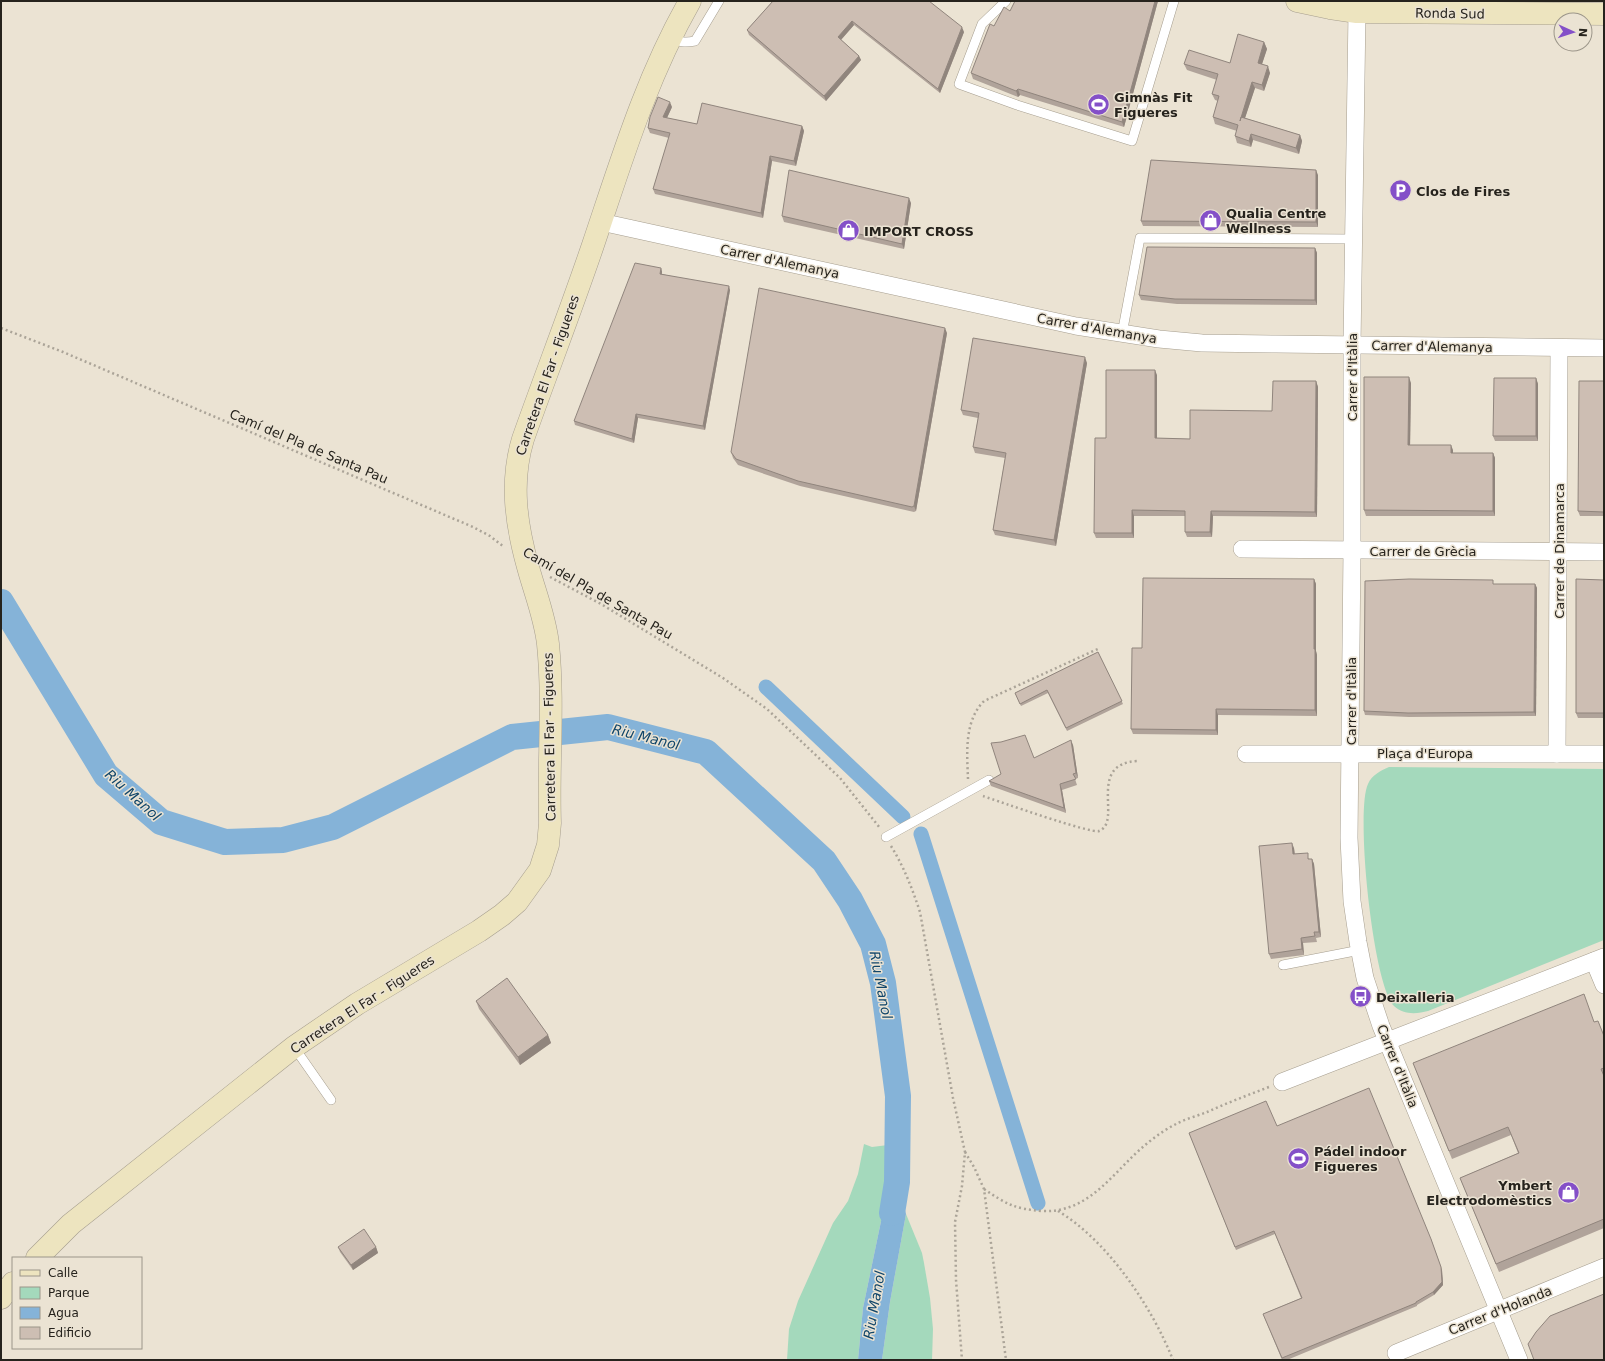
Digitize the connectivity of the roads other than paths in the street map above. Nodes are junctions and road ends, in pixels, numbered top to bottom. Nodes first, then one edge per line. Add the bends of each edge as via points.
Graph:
1 (690, 1) edge
2 (719, 1) edge
3 (1006, 1) edge
4 (1174, 1) edge
5 (1297, 1) edge
6 (1358, 12) junction
7 (1604, 14) edge
8 (670, 38) junction
9 (600, 222) junction
10 (1353, 239) junction
11 (1122, 334) junction
12 (1352, 345) junction
13 (1559, 348) junction
14 (1604, 348) edge
15 (1242, 549) dead end
16 (1352, 550) junction
17 (1559, 552) junction
18 (1604, 552) edge
19 (1351, 753) junction
20 (1246, 754) dead end
21 (1557, 754) junction
22 (1604, 754) edge
23 (989, 780) edge
24 (886, 837) road end
25 (1360, 950) junction
26 (1599, 959) edge
27 (1283, 965) dead end
28 (1604, 985) edge
29 (1388, 1042) junction
30 (294, 1046) junction
31 (1282, 1082) road end
32 (331, 1100) dead end
33 (38, 1257) edge
34 (1604, 1267) edge
35 (12, 1284) edge
36 (1, 1298) edge
37 (1499, 1311) junction
38 (1396, 1353) dead end
39 (1519, 1360) edge

1 - 8 street, Carretera El Far - Figueres
2 - 8 lane via 695,41 679,42
3 - 4 lane via 982,24 959,84 1132,141
5 - 6 street, Ronda Sud
6 - 7 street, Ronda Sud
6 - 10 street, Carrer d'Itàlia
8 - 9 street, Carretera El Far - Figueres via 644,94
9 - 11 street, Carrer d'Alemanya
9 - 30 street, Carretera El Far - Figueres via 522,439 515,478 515,498 528,566 545,624 550,674 550,817 548,845 540,870 517,902 502,916 357,1004
10 - 11 lane via 1140,238
10 - 12 street, Carrer d'Itàlia
11 - 12 street, Carrer d'Alemanya via 1202,342
12 - 13 street, Carrer d'Alemanya
12 - 16 street, Carrer d'Itàlia
13 - 14 street, Carrer d'Alemanya
13 - 17 street, Carrer de Dinamarca
15 - 16 street, Carrer de Grècia
16 - 17 street, Carrer de Grècia
16 - 19 street, Carrer d'Itàlia
17 - 18 street, Carrer de Grècia
17 - 21 street, Carrer de Dinamarca
19 - 20 street, Plaça d'Europa
19 - 21 street, Plaça d'Europa
19 - 25 street, Carrer d'Itàlia via 1351,884
21 - 22 street, Plaça d'Europa
23 - 24 lane
25 - 27 lane
25 - 29 street, Carrer d'Itàlia via 1365,978
26 - 28 street
26 - 29 street
29 - 31 street
29 - 37 street, Carrer d'Itàlia
30 - 32 lane
30 - 33 street, Carretera El Far - Figueres via 71,1224
34 - 37 street, Carrer d'Holanda
35 - 36 street
37 - 38 street, Carrer d'Holanda
37 - 39 street, Carrer d'Itàlia

